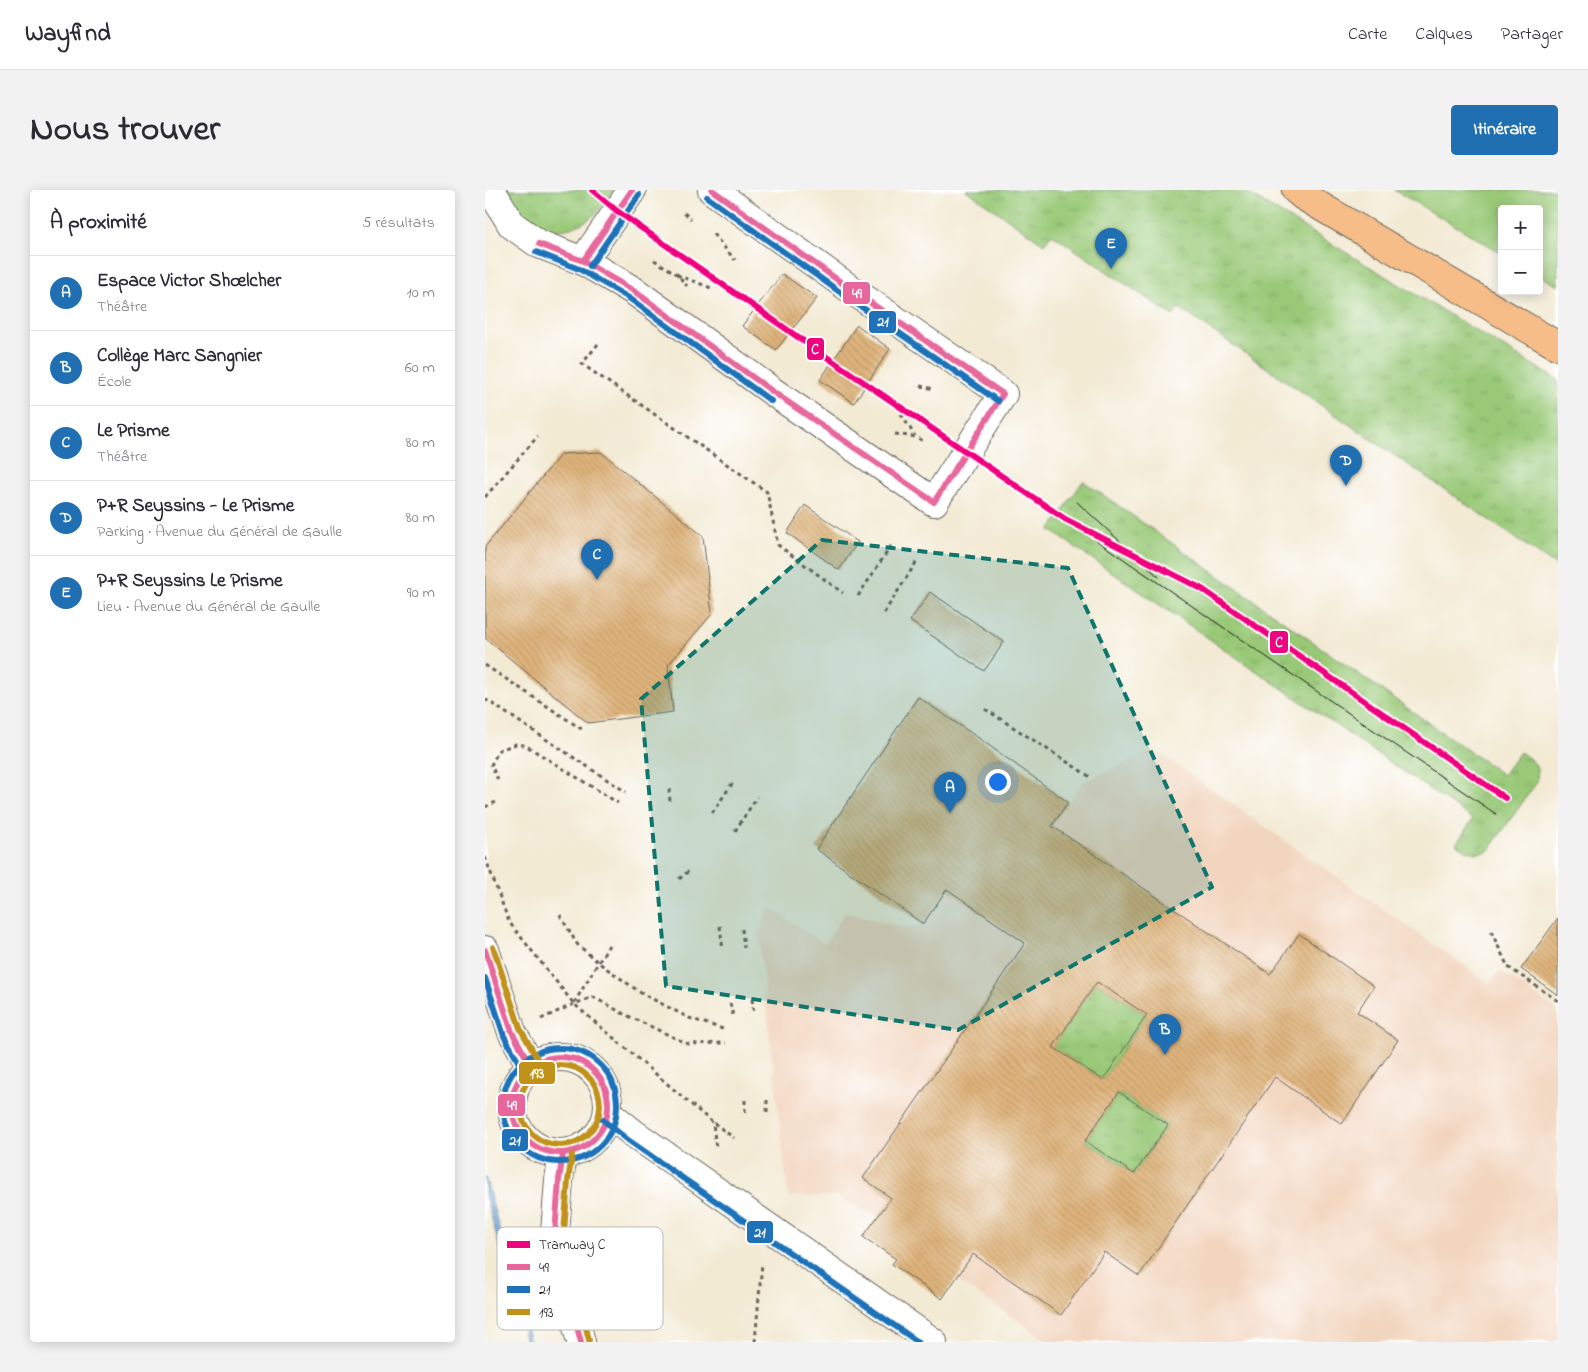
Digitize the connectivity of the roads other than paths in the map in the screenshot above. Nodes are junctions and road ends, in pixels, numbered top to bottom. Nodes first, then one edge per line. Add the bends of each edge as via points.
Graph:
1 (491, 190) edge
2 (632, 190) edge
3 (712, 190) edge
4 (1296, 190) edge
5 (583, 261) junction
6 (1558, 346) edge
7 (485, 950) edge
8 (531, 1066) junction
9 (608, 1114) junction
10 (563, 1154) junction
11 (555, 1227) edge
12 (933, 1342) edge

1 - 5 street via 513,225 539,244
2 - 5 street
3 - 5 street via 1003,394 934,502 776,394 635,291
4 - 6 main road
7 - 8 street via 512,1032
8 - 9 street via 546,1059 562,1057 579,1060 593,1069 603,1082 608,1097
8 - 10 street via 520,1077 513,1092 514,1122 522,1136 534,1146 548,1153
9 - 10 street via 603,1129 593,1142
9 - 12 street
10 - 11 street

